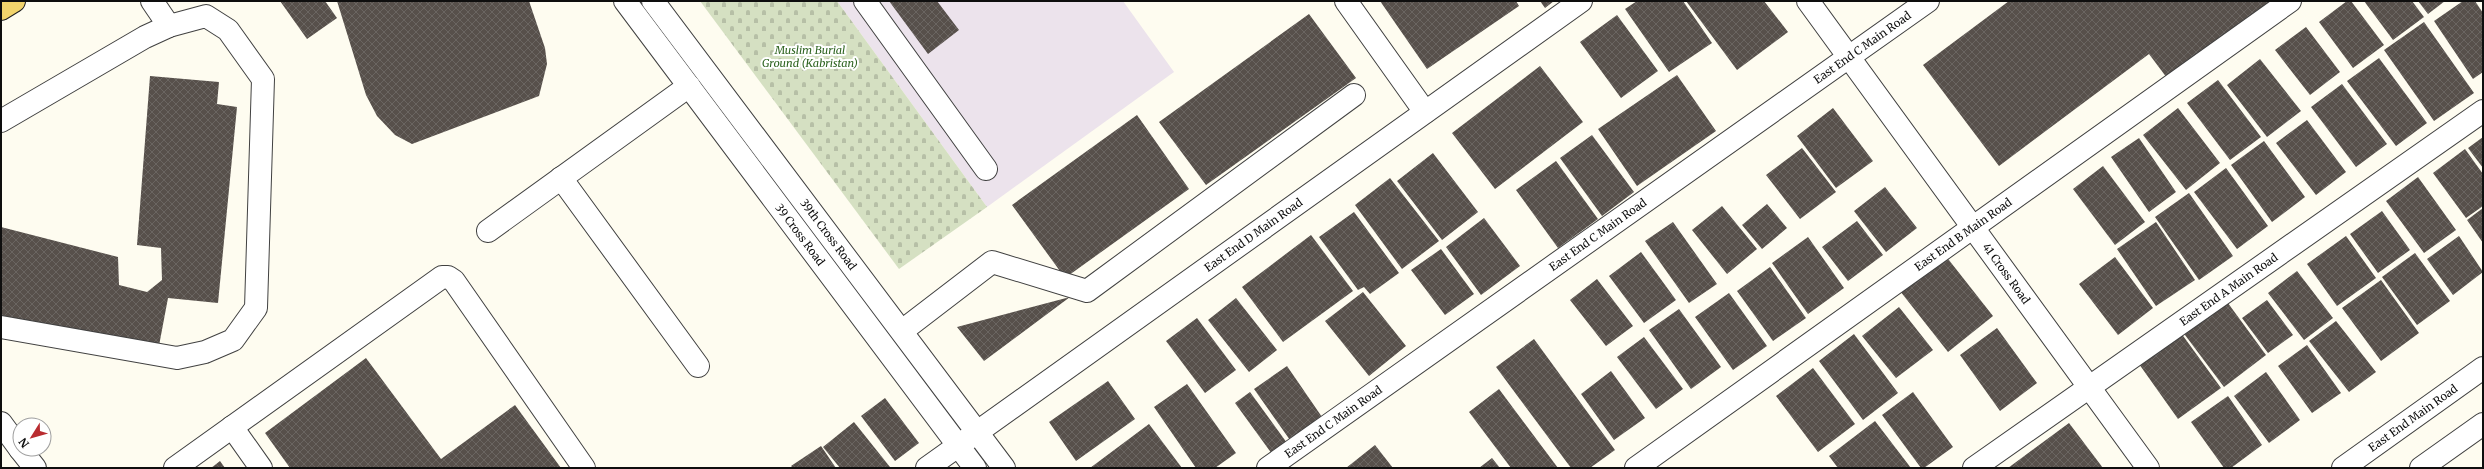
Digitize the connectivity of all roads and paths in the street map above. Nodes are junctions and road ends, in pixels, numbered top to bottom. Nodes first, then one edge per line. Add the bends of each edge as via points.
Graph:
1 (14, 1) edge
2 (152, 1) edge
3 (625, 1) edge
4 (653, 1) edge
5 (865, 1) edge
6 (1346, 1) edge
7 (1581, 1) edge
8 (1808, 1) edge
9 (1928, 1) edge
10 (2290, 1) edge
11 (1, 9) edge
12 (169, 26) junction
13 (1849, 57) junction
14 (689, 86) junction
15 (1354, 95) dead end
16 (728, 101) junction
17 (2483, 111) edge
18 (1425, 112) junction
19 (710, 114) junction
20 (1, 121) edge
21 (986, 169) dead end
22 (561, 178) junction
23 (1974, 228) junction
24 (488, 231) dead end
25 (1, 327) edge
26 (902, 331) junction
27 (698, 366) dead end
28 (2483, 368) edge
29 (2089, 388) junction
30 (1, 423) edge
31 (2483, 424) edge
32 (232, 427) junction
33 (977, 432) junction
34 (12, 438) edge
35 (958, 445) junction
36 (26, 457) edge
37 (35, 468) edge
38 (175, 468) edge
39 (261, 468) edge
40 (584, 468) edge
41 (927, 468) edge
42 (975, 468) edge
43 (1004, 468) edge
44 (1268, 468) edge
45 (1636, 468) edge
46 (1974, 468) edge
47 (2148, 468) edge
48 (2343, 468) edge
49 (2421, 468) edge

1 - 11 main road
2 - 12 street
3 - 14 street, 39 Cross Road
4 - 16 street, 39th Cross Road
5 - 21 street
6 - 18 street
7 - 18 street, East End D Main Road
8 - 13 street, 41 Cross Road
9 - 13 street, East End C Main Road
10 - 23 street, East End B Main Road
12 - 20 street via 145,37
12 - 25 street via 206,16 228,30 263,79 256,308 233,340 204,352 177,358
13 - 23 street, 41 Cross Road
13 - 44 street, East End C Main Road
14 - 19 street, 39 Cross Road
14 - 22 street
15 - 26 street via 1087,291 992,262
16 - 19 street
16 - 26 street, 39th Cross Road
17 - 29 street, East End A Main Road
18 - 33 street, East End D Main Road
19 - 35 street, 39 Cross Road
22 - 24 street
22 - 27 street
23 - 29 street, 41 Cross Road
23 - 45 street, East End B Main Road
26 - 33 street, 39th Cross Road
28 - 48 street, East End Main Road
29 - 46 street, East End A Main Road
29 - 47 street, 41 Cross Road
30 - 34 street
31 - 49 street
32 - 38 street
32 - 39 street
32 - 40 street via 442,276 454,281
33 - 35 street, East End D Main Road
33 - 43 street, 39th Cross Road
35 - 41 street, East End D Main Road
35 - 42 street, 39 Cross Road
36 - 37 street

